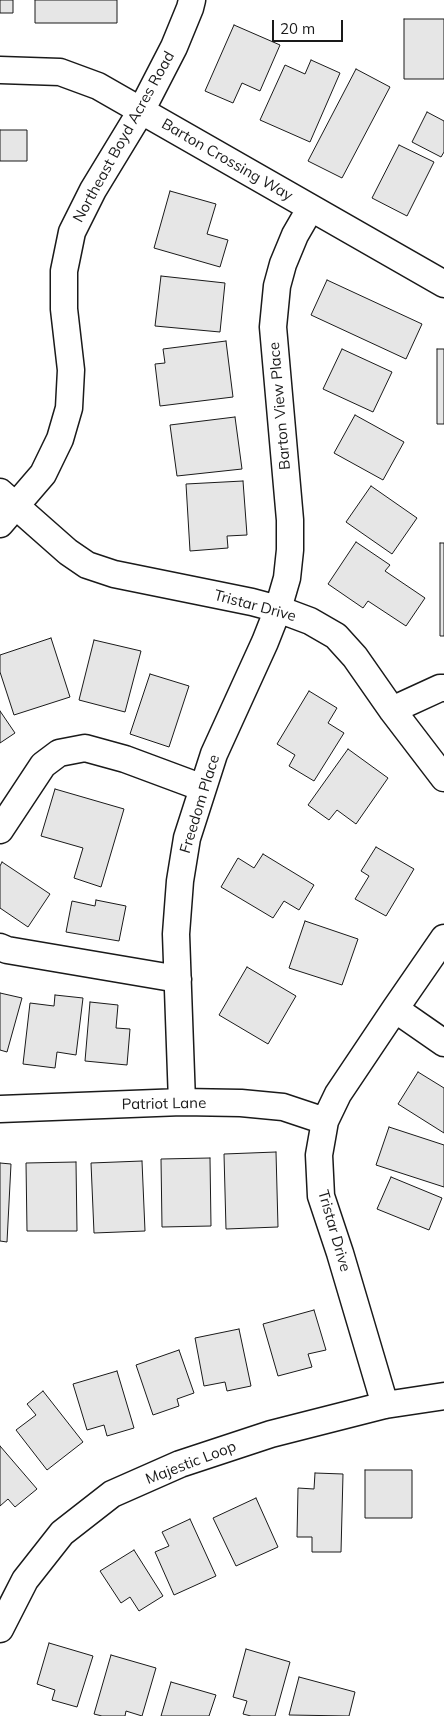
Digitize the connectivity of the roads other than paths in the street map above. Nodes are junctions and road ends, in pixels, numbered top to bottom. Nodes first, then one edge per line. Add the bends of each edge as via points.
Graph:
1 (192, 0) edge
2 (0, 70) edge
3 (141, 111) junction
4 (310, 208) junction
5 (444, 284) edge
6 (5, 507) edge
7 (278, 609) junction
8 (444, 688) edge
9 (392, 710) junction
10 (444, 778) edge
11 (203, 788) junction
12 (0, 830) edge
13 (444, 938) edge
14 (0, 947) edge
15 (178, 979) junction
16 (395, 1009) junction
17 (444, 1043) edge
18 (182, 1102) junction
19 (0, 1109) edge
20 (325, 1121) junction
21 (444, 1396) edge
22 (385, 1405) junction
23 (0, 1628) edge

1 - 3 street, Northeast Boyd Acres Road via 174,47
2 - 3 street, Barton Crossing Way via 60,72 98,86
3 - 4 street, Barton Crossing Way
3 - 6 street, Northeast Boyd Acres Road via 93,190 72,232 64,271 64,309 71,370 69,408 60,439 43,474
4 - 5 street, Barton Crossing Way
4 - 7 street, Barton View Place via 283,264 273,326 290,520 287,578
6 - 7 street, Tristar Drive via 87,565 114,574
7 - 9 street, Tristar Drive via 310,621 336,636
7 - 11 street, Freedom Place via 214,754
8 - 9 street
9 - 10 street, Tristar Drive
11 - 12 street via 85,748 59,753 43,765
11 - 15 street, Freedom Place via 187,838 180,881 176,934
13 - 16 street, Tristar Drive
14 - 15 street
15 - 18 street, Freedom Place
16 - 17 street
16 - 20 street, Tristar Drive via 338,1094
18 - 19 street, Patriot Lane
18 - 20 street, Patriot Lane via 283,1107
20 - 22 street, Tristar Drive via 319,1155 321,1196
21 - 22 street, Majestic Loop
22 - 23 street, Majestic Loop via 271,1434 180,1464 112,1494 62,1533 25,1580

